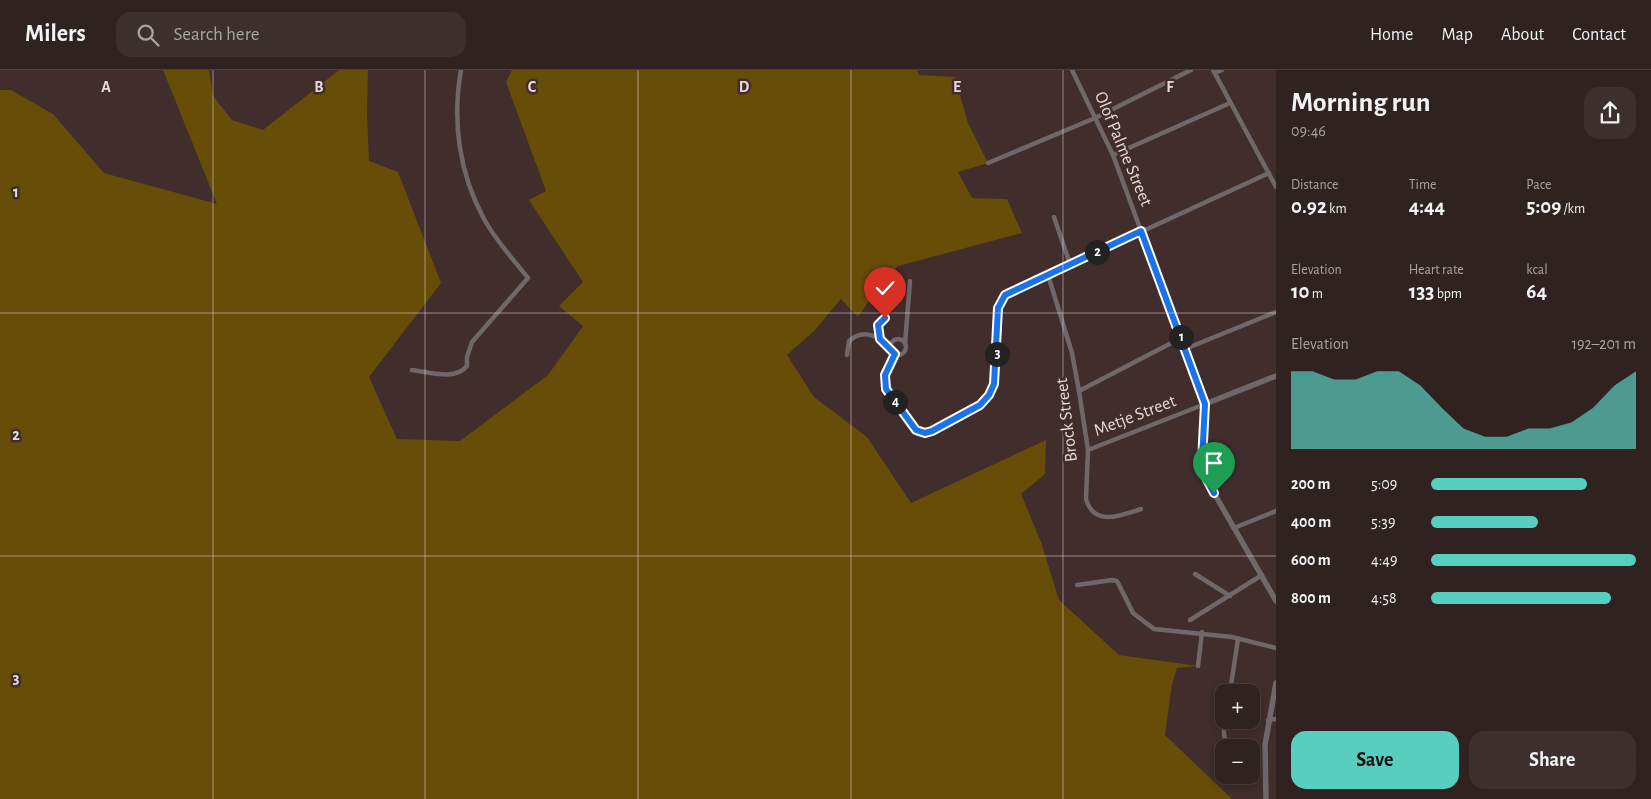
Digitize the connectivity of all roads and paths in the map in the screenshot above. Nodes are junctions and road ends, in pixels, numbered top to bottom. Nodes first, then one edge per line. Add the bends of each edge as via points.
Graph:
1 (461, 70) edge
2 (1072, 70) edge
3 (1191, 70) edge
4 (1222, 70) edge
5 (1214, 72) edge
6 (1230, 103) junction
7 (1095, 118) junction
8 (1114, 155) junction
9 (988, 162) dead end
10 (1269, 174) junction
11 (1276, 187) edge
12 (1054, 217) dead end
13 (1141, 231) junction
14 (1070, 264) junction
15 (1048, 275) junction
16 (910, 280) dead end
17 (1276, 312) edge
18 (885, 318) dead end
19 (1181, 338) junction
20 (880, 339) junction
21 (905, 344) junction
22 (890, 347) junction
23 (1186, 349) junction
24 (895, 354) junction
25 (847, 355) dead end
26 (412, 370) dead end
27 (1276, 376) edge
28 (1079, 391) junction
29 (1205, 404) junction
30 (1088, 450) junction
31 (1141, 509) dead end
32 (1276, 511) edge
33 (1234, 528) junction
34 (1195, 574) dead end
35 (1262, 574) junction
36 (1077, 585) dead end
37 (1230, 596) junction
38 (1276, 601) edge
39 (1190, 620) dead end
40 (1202, 632) junction
41 (1238, 639) junction
42 (1276, 648) edge
43 (1198, 666) dead end
44 (1276, 682) edge
45 (1231, 684) edge
46 (1276, 719) edge
47 (1268, 720) junction
48 (1266, 799) edge

1 - 26 street via 456,110 458,141 465,171 484,219 528,278 472,342 463,372
2 - 7 street, Olof Palme Street
3 - 7 street
4 - 5 street
5 - 6 street
6 - 8 street
6 - 10 street
7 - 8 street, Olof Palme Street
7 - 9 street
8 - 13 street, Olof Palme Street
10 - 11 street
10 - 13 street
12 - 14 street
13 - 14 street
13 - 19 street, Olof Palme Street
14 - 15 street
15 - 24 street via 1012,291 1001,300 994,384 989,395 980,405 932,431 916,430 886,389 885,375
15 - 28 street, Brock Street via 1072,354
16 - 21 street
17 - 23 street
18 - 20 street via 877,327
19 - 23 street, Olof Palme Street
19 - 28 street
20 - 22 street
20 - 25 street via 871,334 857,336 849,341
21 - 22 street via 897,339
21 - 24 street via 904,351
22 - 24 street
23 - 29 street, Olof Palme Street
27 - 29 street, Metje Street
28 - 30 street, Brock Street
29 - 30 street, Metje Street
29 - 33 street, Olof Palme Street via 1203,468
30 - 31 street, Brock Street via 1086,499 1092,512 1112,518
32 - 33 street
33 - 35 street, Olof Palme Street
34 - 37 street
35 - 37 street
35 - 38 street, Olof Palme Street
36 - 40 street via 1117,581 1129,607 1148,626 1160,630
37 - 39 street
40 - 41 street
40 - 43 street
41 - 42 street
41 - 45 street
44 - 47 street
46 - 47 street
47 - 48 street via 1264,762

